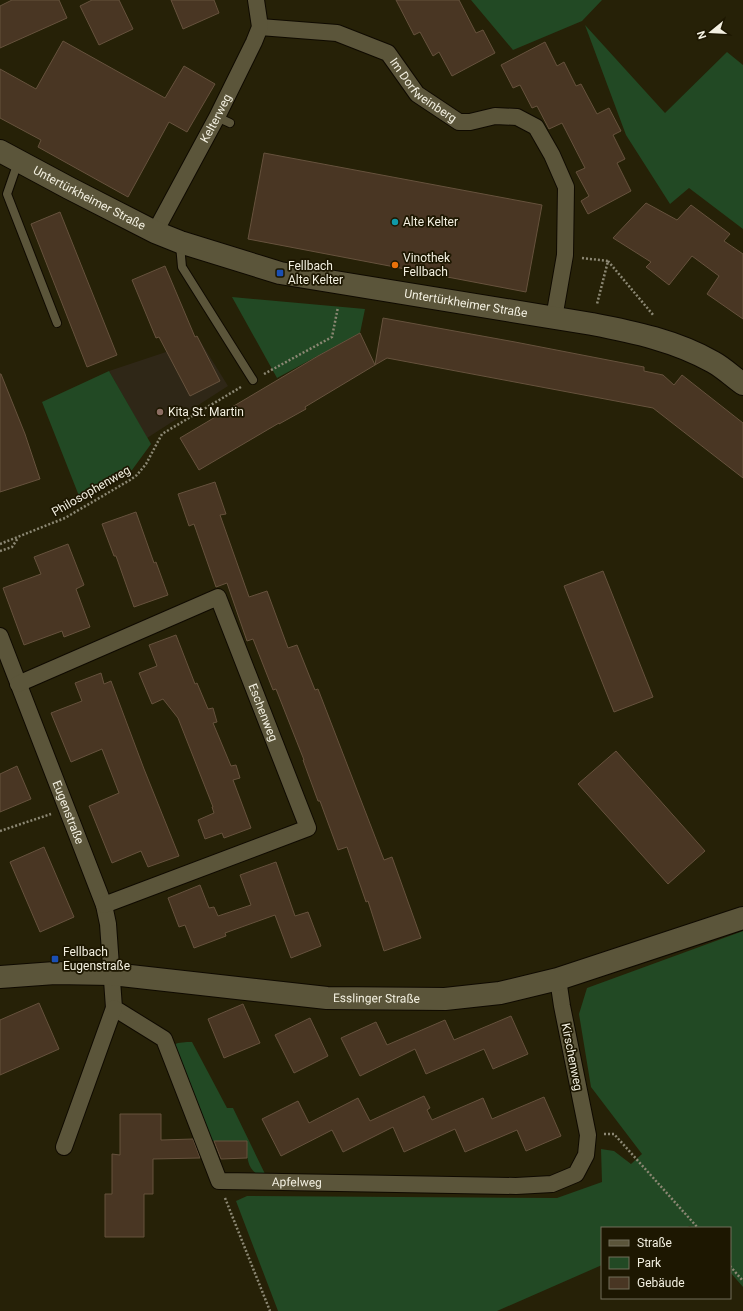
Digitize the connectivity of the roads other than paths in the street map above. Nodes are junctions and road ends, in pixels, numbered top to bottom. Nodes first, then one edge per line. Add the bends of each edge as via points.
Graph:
1 (256, 0) edge
2 (260, 27) junction
3 (9, 156) edge
4 (155, 232) junction
5 (180, 242) junction
6 (554, 318) junction
7 (57, 323) dead end
8 (253, 380) road end
9 (743, 384) edge
10 (0, 636) edge
11 (4, 656) edge
12 (18, 684) junction
13 (104, 905) junction
14 (743, 918) edge
15 (112, 974) junction
16 (0, 977) edge
17 (558, 979) junction
18 (114, 1008) junction
19 (588, 1134) joint
20 (64, 1147) dead end

1 - 2 street
2 - 4 street, Kelterweg via 224,120
2 - 6 street, Im Dorfweinberg via 337,33 388,53 417,94 458,122 495,116 516,117 536,127 566,187 565,256
3 - 4 main road, Untertürkheimer Straße
3 - 7 lane via 7,194
4 - 5 main road, Untertürkheimer Straße
5 - 6 main road, Untertürkheimer Straße via 280,273
5 - 8 lane via 182,267
6 - 9 main road, Untertürkheimer Straße via 627,331 678,345 714,362
10 - 11 street, Eugenstraße
11 - 12 street, Eugenstraße
12 - 13 street, Eugenstraße
12 - 13 street, Eschenweg via 218,597 308,828
13 - 15 street, Eugenstraße
14 - 17 main road, Esslinger Straße
15 - 16 main road, Esslinger Straße via 55,973
15 - 17 main road, Esslinger Straße via 327,998 445,999 500,993
15 - 18 street
17 - 19 street, Kirschenweg
18 - 19 street, Apfelweg via 164,1039 219,1181 516,1186 552,1184 576,1174 586,1155
18 - 20 street

